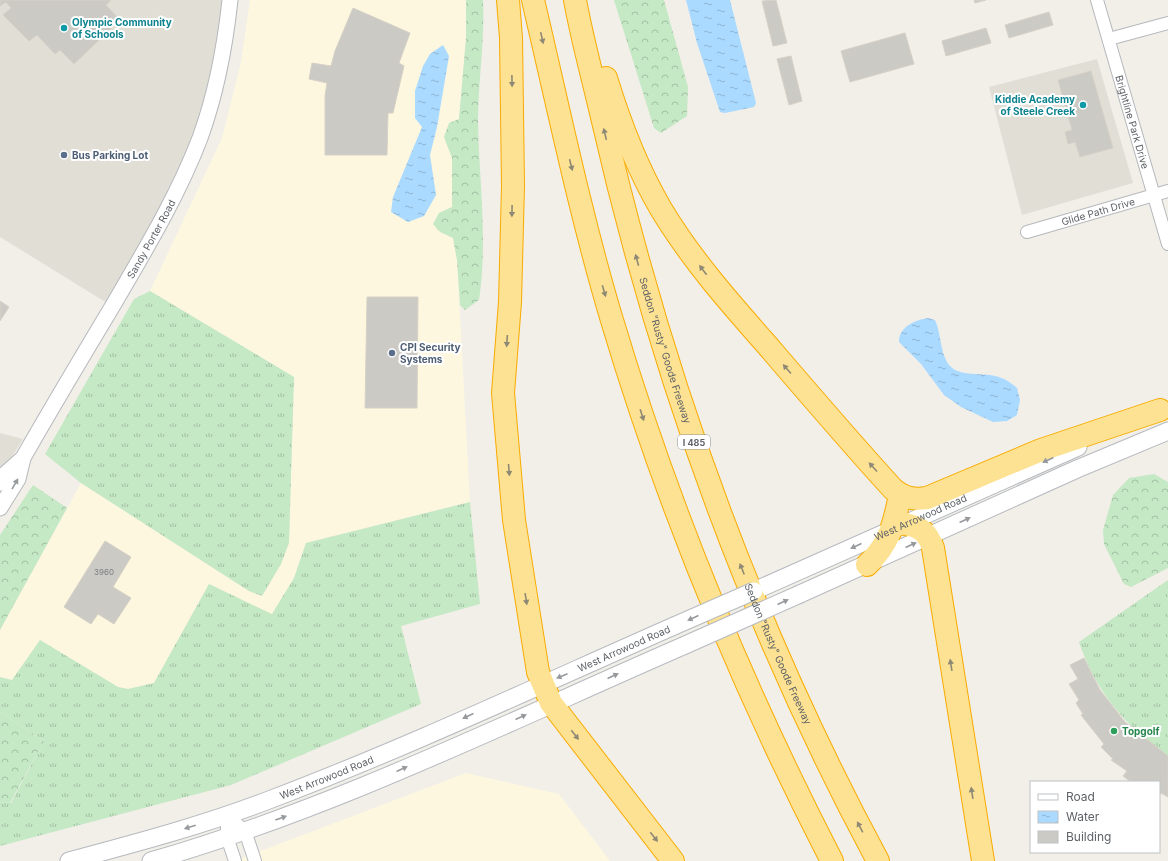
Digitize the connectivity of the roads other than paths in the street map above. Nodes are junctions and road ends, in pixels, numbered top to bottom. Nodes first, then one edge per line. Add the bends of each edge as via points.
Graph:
1 (230, 0) edge
2 (508, 0) edge
3 (533, 0) edge
4 (575, 0) edge
5 (582, 0) edge
6 (1097, 0) edge
7 (1168, 23) edge
8 (1109, 39) junction
9 (1168, 191) edge
10 (1154, 196) junction
11 (1027, 232) dead end
12 (1168, 244) edge
13 (1165, 412) edge
14 (1168, 431) edge
15 (23, 458) junction
16 (1077, 469) junction
17 (0, 483) edge
18 (900, 495) junction
19 (0, 508) edge
20 (898, 527) junction
21 (929, 537) junction
22 (867, 565) junction
23 (542, 684) junction
24 (552, 703) junction
25 (227, 815) junction
26 (245, 831) junction
27 (227, 837) junction
28 (69, 861) edge
29 (151, 861) edge
30 (235, 861) edge
31 (255, 861) edge
32 (673, 861) edge
33 (832, 861) edge
34 (878, 861) edge
35 (983, 861) edge

1 - 15 street, Sandy Porter Road via 217,81 200,138 183,177 140,259
2 -> 23 highway via 513,186 504,400 514,520
3 -> 33 highway via 591,247 649,439 727,639 805,809
34 -> 4 highway, Seddon "Rusty" Goode Freeway / I 485 via 808,725 740,564 693,439 644,285 609,150
18 -> 5 highway via 713,283 662,210 637,165 622,126
6 - 8 street, Brightline Park Drive
7 - 8 street
8 - 10 street, Brightline Park Drive
9 - 10 street, Glide Path Drive
10 - 11 street, Glide Path Drive
10 - 12 street, Brightline Park Drive
13 - 16 main road via 1086,457
13 - 18 highway via 1040,450 927,498 917,499
13 -> 20 main road, West Arrowood Road
14 - 16 main road, West Arrowood Road
15 - 17 street, Sandy Porter Road via 6,473
19 -> 15 street, Sandy Porter Road via 18,479
21 -> 16 main road, West Arrowood Road
18 - 20 highway
20 - 21 highway via 918,527
20 - 22 highway
20 -> 23 main road, West Arrowood Road, bridge
22 -> 21 main road, West Arrowood Road
35 -> 21 highway via 936,564
24 -> 22 main road, West Arrowood Road, bridge
23 - 24 highway
23 -> 25 main road, West Arrowood Road via 356,765
26 -> 24 main road, West Arrowood Road via 367,784
24 -> 32 highway
25 - 26 street
25 - 27 street
25 -> 28 main road, West Arrowood Road
26 - 27 main road, West Arrowood Road
26 - 31 street
27 - 29 main road, West Arrowood Road
27 - 30 street

